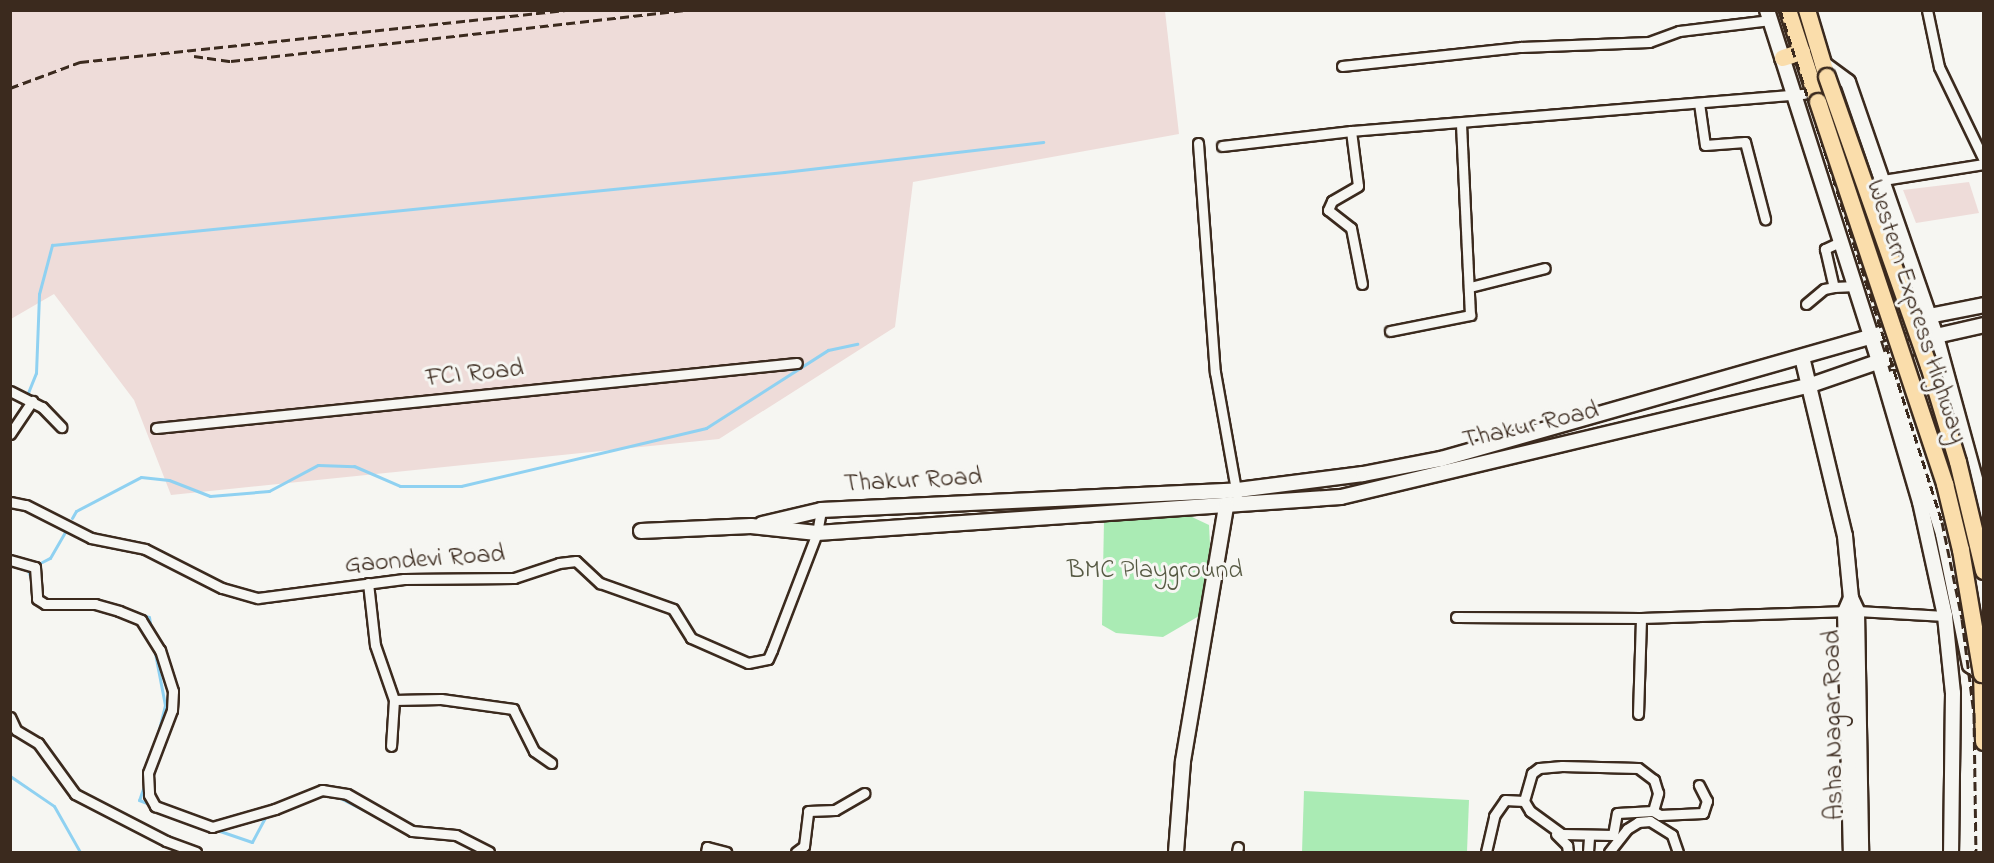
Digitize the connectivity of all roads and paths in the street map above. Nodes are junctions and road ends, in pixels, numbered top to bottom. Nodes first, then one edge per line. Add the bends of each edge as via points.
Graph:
1 (1788, 10) edge
2 (1806, 10) edge
3 (1927, 10) edge
4 (1769, 15) edge
5 (1783, 58) junction
6 (1815, 64) junction
7 (1342, 66) dead end
8 (1799, 95) junction
9 (1699, 103) junction
10 (1461, 123) junction
11 (1351, 131) junction
12 (1198, 144) dead end
13 (1222, 146) dead end
14 (1983, 162) edge
15 (1883, 180) junction
16 (1765, 219) dead end
17 (1842, 241) junction
18 (1545, 268) dead end
19 (1362, 284) dead end
20 (1834, 286) junction
21 (1855, 286) junction
22 (1470, 287) junction
23 (1806, 304) dead end
24 (1983, 305) edge
25 (1929, 316) junction
26 (1983, 325) edge
27 (1390, 331) dead end
28 (1874, 336) junction
29 (1936, 336) junction
30 (1802, 357) junction
31 (1882, 361) junction
32 (797, 363) dead end
33 (1714, 382) junction
34 (1808, 386) junction
35 (10, 391) edge
36 (32, 401) junction
37 (1723, 406) junction
38 (61, 427) dead end
39 (156, 428) dead end
40 (10, 434) edge
41 (1478, 448) junction
42 (1485, 463) junction
43 (1230, 491) junction
44 (1079, 498) junction
45 (10, 502) edge
46 (1240, 505) junction
47 (1226, 506) junction
48 (821, 510) junction
49 (1983, 511) edge
50 (1078, 515) junction
51 (751, 526) junction
52 (641, 531) dead end
53 (817, 533) junction
54 (10, 561) edge
55 (1983, 571) edge
56 (368, 583) junction
57 (1851, 607) junction
58 (1945, 616) junction
59 (1456, 617) dead end
60 (1641, 618) junction
61 (1982, 674) junction
62 (394, 700) junction
63 (1638, 714) dead end
64 (10, 717) edge
65 (1983, 742) edge
66 (391, 746) dead end
67 (551, 763) dead end
68 (1699, 785) dead end
69 (865, 793) dead end
70 (1524, 801) junction
71 (1530, 811) junction
72 (1653, 811) junction
73 (1589, 836) junction
74 (196, 852) edge
75 (489, 852) edge
76 (706, 852) edge
77 (726, 852) edge
78 (796, 852) edge
79 (1176, 852) edge
80 (1486, 852) edge
81 (1568, 852) edge
82 (1588, 852) edge
83 (1608, 852) edge
84 (1678, 852) edge
85 (1851, 852) edge
86 (1861, 852) edge
87 (1951, 852) edge

1 - 6 highway, Western Express Highway
2 - 6 highway, Western Express Highway
3 - 14 street via 1939,67
4 - 5 street
4 - 7 street via 1680,31 1649,42 1521,47
5 - 6 highway
5 - 8 street
6 - 8 street via 1800,84
6 - 15 street via 1848,82
6 - 55 highway, Western Express Highway, bridge via 1929,366 1958,462
6 - 61 highway, Western Express Highway, bridge via 1818,102 1945,484 1961,550
8 - 9 street
8 - 17 street
8 - 28 street
9 - 10 street
9 - 16 street via 1705,145 1745,142
10 - 11 street
10 - 22 street
11 - 13 street
11 - 19 street via 1358,186 1332,201 1328,210 1351,228
12 - 43 street via 1215,372
14 - 15 street
15 - 25 street
17 - 20 street via 1825,249
17 - 21 street
18 - 22 street
20 - 21 street
20 - 23 street
21 - 28 street
22 - 27 street via 1470,315
24 - 25 street
25 - 28 street
25 - 29 street
26 - 29 street, Thakur Road
28 - 30 street, Thakur Road
28 - 31 street
29 - 31 street, Thakur Road
29 - 49 street
30 - 33 street, Thakur Road
30 - 34 street, Asha Nagar Road
31 - 34 street, Thakur Road
31 - 58 street via 1920,502
31 - 61 street via 1943,534 1970,665
32 - 39 street, FCI Road
33 - 37 street
33 - 41 street, Thakur Road
34 - 37 street, Thakur Road
34 - 57 street, Asha Nagar Road via 1845,536
35 - 36 street
36 - 38 street
36 - 40 street
37 - 42 street, Thakur Road
41 - 42 street
41 - 43 street, Thakur Road via 1363,474
42 - 46 street, Thakur Road via 1341,497
43 - 44 street, Thakur Road
43 - 46 street
43 - 47 street
44 - 48 street, Thakur Road
44 - 50 street
45 - 56 street, Gaondevi Road via 91,538 145,549 240,596 277,597
46 - 47 street, Thakur Road
47 - 50 street, Thakur Road
47 - 79 street via 1183,761
48 - 51 street, Thakur Road
48 - 53 street
50 - 53 street, Thakur Road
51 - 52 street, Thakur Road
51 - 53 street, Thakur Road
53 - 56 street, Gaondevi Road via 768,659 748,663 691,638 673,609 600,583 576,561 489,581 404,579
54 - 75 street via 35,567 37,599 45,604 95,604 119,611 141,621 160,650 173,691 172,710 148,773 149,795 155,806 212,827 276,809 322,790 347,794 412,831 456,835
56 - 62 street via 375,645
57 - 58 street
57 - 60 street
57 - 85 street, Asha Nagar Road
57 - 86 street, Asha Nagar Road
58 - 87 street via 1953,693
59 - 60 street
60 - 63 street
61 - 65 highway, Western Express Highway
62 - 66 street
62 - 67 street via 441,699 513,709 534,751
64 - 74 street via 16,730 38,743 75,794 166,841
68 - 72 street via 1707,801 1703,813
69 - 78 street via 835,810 807,811 804,846
70 - 71 street
70 - 72 street via 1527,782 1539,768 1626,767 1638,768 1654,780 1658,793
70 - 80 street via 1505,800 1499,808
71 - 73 street via 1562,834
71 - 81 street via 1565,842
72 - 73 street via 1617,813 1615,834
73 - 82 street
76 - 77 street via 707,847
83 - 84 street via 1627,829 1650,821 1672,835

